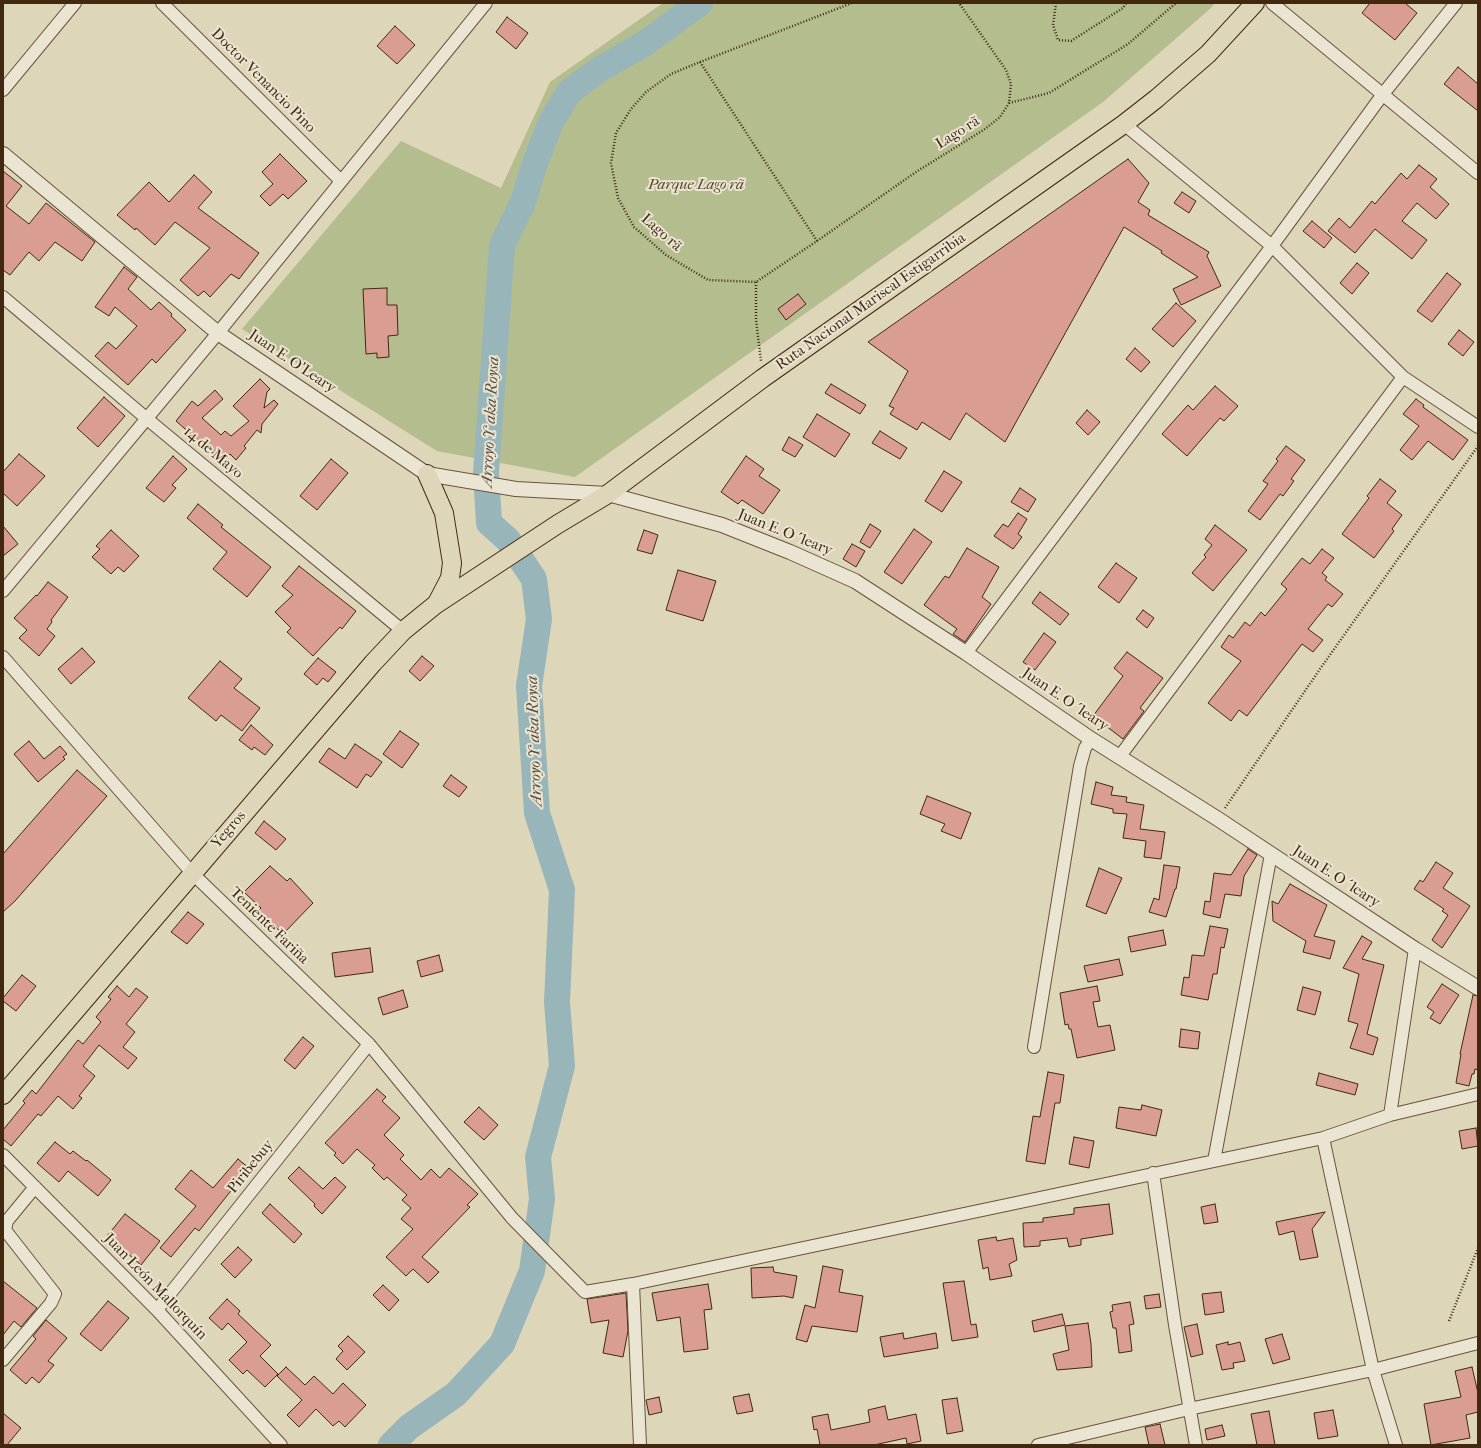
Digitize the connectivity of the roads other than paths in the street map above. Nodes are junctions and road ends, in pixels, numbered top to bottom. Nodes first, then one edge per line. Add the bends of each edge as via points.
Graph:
1 (75, 3) edge
2 (162, 3) edge
3 (486, 3) edge
4 (1255, 3) edge
5 (1272, 3) edge
6 (1456, 3) edge
7 (3, 90) edge
8 (1383, 94) junction
9 (1124, 124) junction
10 (3, 154) edge
11 (1478, 174) edge
12 (341, 182) junction
13 (1272, 246) junction
14 (3, 297) edge
15 (218, 333) junction
16 (1403, 377) junction
17 (146, 418) junction
18 (1478, 427) edge
19 (427, 474) junction
20 (608, 494) junction
21 (471, 582) joint
22 (3, 591) edge
23 (435, 605) junction
24 (403, 631) junction
25 (966, 654) junction
26 (3, 657) edge
27 (1092, 739) junction
28 (1120, 756) junction
29 (1271, 854) junction
30 (192, 873) junction
31 (1415, 949) junction
32 (1478, 988) edge
33 (370, 1044) junction
34 (1034, 1047) dead end
35 (1478, 1094) edge
36 (3, 1095) edge
37 (1390, 1115) junction
38 (1323, 1138) junction
39 (3, 1155) edge
40 (1214, 1161) junction
41 (1153, 1174) junction
42 (35, 1187) junction
43 (633, 1284) junction
44 (157, 1310) junction
45 (1478, 1343) edge
46 (3, 1360) edge
47 (1373, 1370) junction
48 (1189, 1409) junction
49 (281, 1445) edge
50 (640, 1445) edge
51 (1038, 1445) edge
52 (1196, 1445) edge
53 (1396, 1445) edge

1 - 7 street
2 - 12 street, Doctor Venancio Pino
3 - 12 street
4 - 9 main road, Ruta Nacional Mariscal Estigarribia via 1208,54
5 - 8 street
6 - 8 street
8 - 11 street
8 - 13 street
9 - 13 street
9 - 20 main road, Ruta Nacional Mariscal Estigarribia via 763,378
10 - 15 street, Juan E. O'Leary
12 - 15 street
13 - 16 street
13 - 25 street
14 - 17 street, 14 de Mayo
15 - 17 street
15 - 19 street, Juan E. O'Leary
16 - 18 street
16 - 28 street
17 - 22 street
17 - 24 street, 14 de Mayo
19 - 20 street, Juan E. O'Leary via 516,489
19 - 23 main road via 444,513 452,563 450,578
20 - 21 main road, Ruta Nacional Mariscal Estigarribia
20 - 25 street, Juan E. O´leary via 722,525 797,555 855,581
21 - 23 main road, Yegros
23 - 24 main road, Yegros
24 - 30 main road, Yegros
25 - 27 street, Juan E. O´leary
26 - 30 street, Teniente Fariña
27 - 28 street, Juan E. O´leary
27 - 34 street via 1085,748 1080,766
28 - 29 street, Juan E. O´leary
29 - 31 street, Juan E. O´leary
29 - 40 street
30 - 33 street, Teniente Fariña
30 - 36 main road, Yegros
31 - 32 street, Juan E. O´leary
31 - 37 street
33 - 43 street, Teniente Fariña via 512,1218 585,1292
33 - 44 street, Piribebuy
35 - 37 street
37 - 38 street
38 - 40 street
38 - 47 street
39 - 42 street, Juan León Mallorquín
40 - 41 street
41 - 43 street
41 - 48 street
42 - 44 street, Juan León Mallorquín
42 - 46 street via 7,1221 5,1230 55,1294 51,1303
43 - 50 street
44 - 49 street, Juan León Mallorquín
45 - 47 street
47 - 48 street
47 - 53 street
48 - 51 street
48 - 52 street

